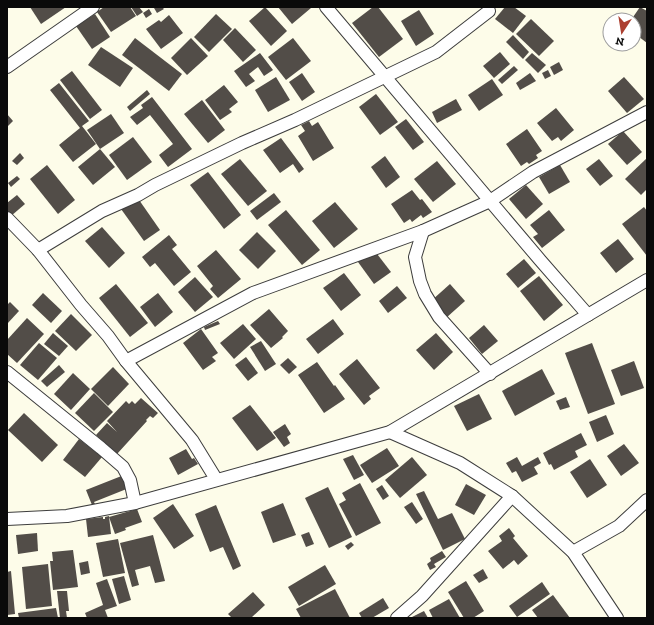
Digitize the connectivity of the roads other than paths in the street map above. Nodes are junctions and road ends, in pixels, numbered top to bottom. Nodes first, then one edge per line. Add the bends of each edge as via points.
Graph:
1 (93, 7) edge
2 (326, 7) edge
3 (489, 11) dead end
4 (7, 67) edge
5 (385, 76) junction
6 (647, 112) edge
7 (490, 201) junction
8 (7, 218) edge
9 (423, 231) junction
10 (38, 250) junction
11 (647, 280) edge
12 (588, 315) junction
13 (126, 361) junction
14 (7, 372) edge
15 (490, 374) junction
16 (390, 432) junction
17 (216, 479) junction
18 (512, 496) junction
19 (647, 500) edge
20 (135, 503) junction
21 (7, 518) edge
22 (573, 552) junction
23 (397, 618) edge
24 (616, 618) edge

1 - 4 street
2 - 5 street
3 - 5 street via 436,52
5 - 7 street
5 - 10 street via 102,211
6 - 7 street via 552,161
7 - 9 street
7 - 12 street
8 - 10 street
9 - 13 street via 254,293
9 - 15 street via 415,257 425,294 439,317
10 - 13 street
11 - 12 street
12 - 15 street
13 - 17 street via 192,440
14 - 20 street via 123,468 130,480
15 - 16 street
16 - 17 street
16 - 18 street via 460,463
17 - 20 street
18 - 22 street
18 - 23 street via 422,596
19 - 22 street via 620,526
20 - 21 street via 67,516
22 - 24 street

